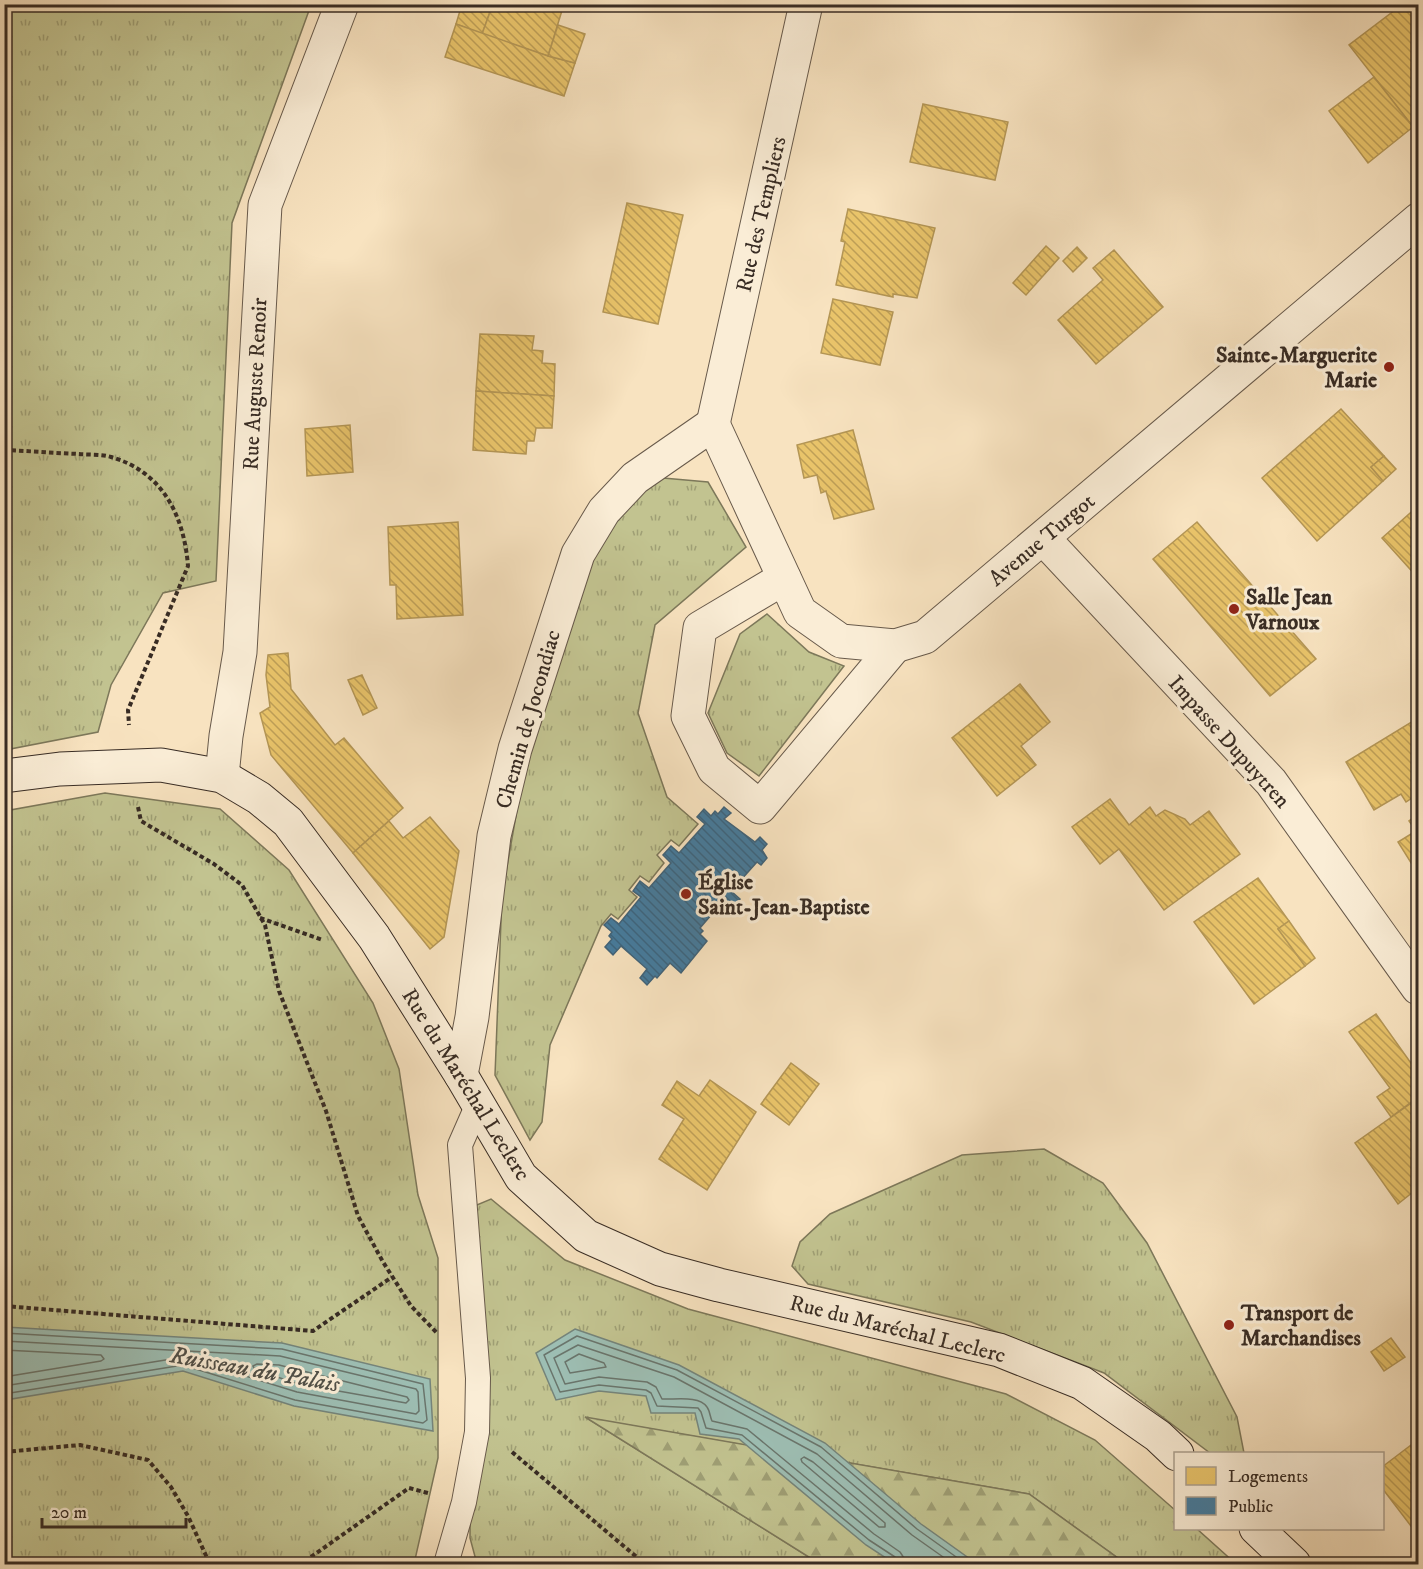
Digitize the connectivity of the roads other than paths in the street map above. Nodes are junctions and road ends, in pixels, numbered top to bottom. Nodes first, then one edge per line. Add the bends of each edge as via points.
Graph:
1 (342, 4) edge
2 (806, 4) edge
3 (1419, 220) edge
4 (713, 424) junction
5 (1043, 538) junction
6 (784, 578) junction
7 (895, 646) junction
8 (4, 776) edge
9 (222, 776) junction
10 (1419, 988) edge
11 (460, 1075) junction
12 (478, 1104) junction
13 (1175, 1452) edge
14 (1258, 1530) edge
15 (446, 1564) edge
16 (1294, 1564) edge

1 - 9 street, Rue Auguste Renoir via 265,205 240,652
2 - 4 street, Rue des Templiers
3 - 5 street, Avenue Turgot
4 - 6 street, Avenue Turgot
4 - 11 street, Chemin de Jocondiac via 635,478 604,512 578,554 515,749 494,836 472,1017
5 - 7 street, Avenue Turgot via 924,637
5 - 10 street, Impasse Dupuytren via 1271,782
6 - 7 street, Avenue Turgot via 800,612 841,641
6 - 7 street via 700,628 688,716 714,770 760,807
8 - 9 street, Rue du Maréchal Leclerc via 60,769 161,765
9 - 11 street, Rue du Maréchal Leclerc via 259,798 288,822 375,937
11 - 12 street, Rue du Maréchal Leclerc
12 - 13 street, Rue du Maréchal Leclerc via 521,1177 586,1236 660,1269 999,1350 1083,1383
12 - 15 lane via 460,1145 478,1378 477,1432 464,1502
14 - 16 street

